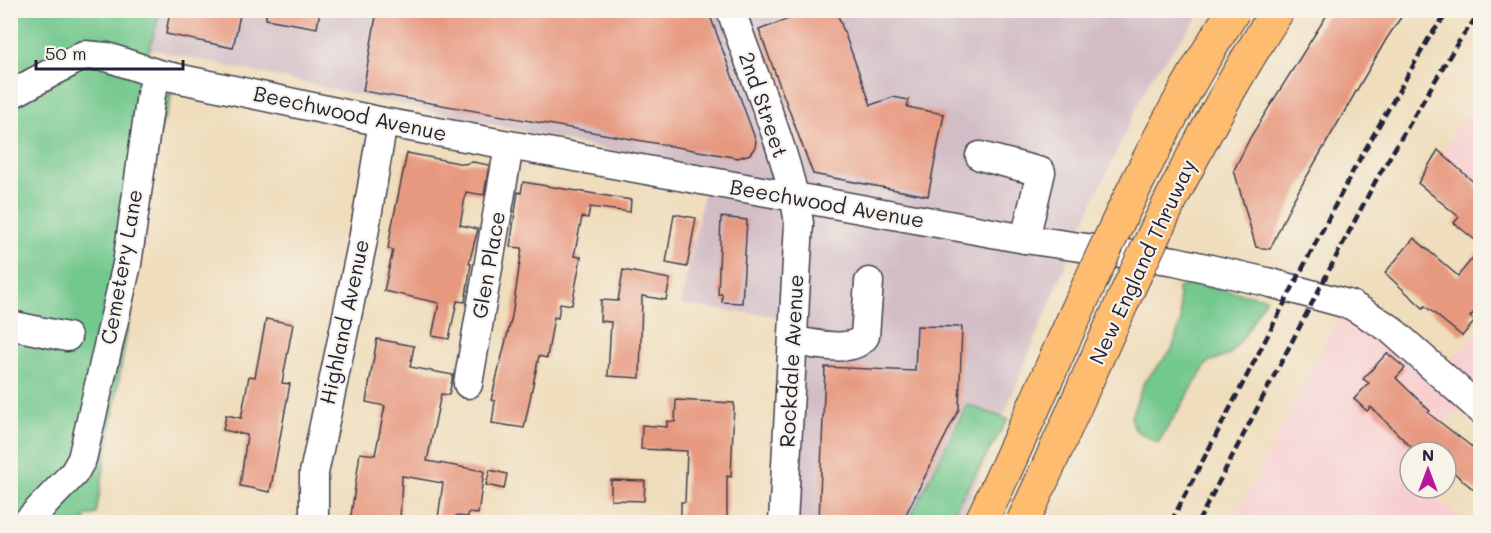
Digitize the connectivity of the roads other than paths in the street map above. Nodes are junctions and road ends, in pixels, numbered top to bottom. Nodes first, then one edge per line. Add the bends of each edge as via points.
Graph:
1 (731, 10) edge
2 (1233, 10) edge
3 (1278, 10) edge
4 (149, 71) junction
5 (10, 95) edge
6 (382, 122) junction
7 (509, 146) junction
8 (980, 156) dead end
9 (795, 199) junction
10 (1025, 239) junction
11 (869, 282) dead end
12 (10, 325) edge
13 (67, 338) dead end
14 (794, 341) junction
15 (468, 384) dead end
16 (1480, 409) edge
17 (27, 522) edge
18 (314, 522) edge
19 (783, 522) edge
20 (981, 522) edge
21 (1023, 522) edge

1 - 9 street, 2nd Street
2 - 20 highway, New England Thruway, bridge via 1143,170
3 - 21 highway, New England Thruway, bridge via 1222,101 1177,186
4 - 5 street, Beechwood Avenue via 107,57 84,55
4 - 6 street, Beechwood Avenue
4 - 17 street, Cemetery Lane via 149,105 127,264 82,459 74,473
6 - 7 street, Beechwood Avenue
6 - 18 street, Highland Avenue via 363,240 314,473
7 - 9 street, Beechwood Avenue
7 - 15 street, Glen Place
8 - 10 street via 1041,172
9 - 10 street, Beechwood Avenue
9 - 14 street, Rockdale Avenue via 799,223
10 - 16 street, Beechwood Avenue via 1175,261 1351,305 1389,328
11 - 14 street via 862,340 849,346
12 - 13 street
14 - 19 street, Rockdale Avenue

